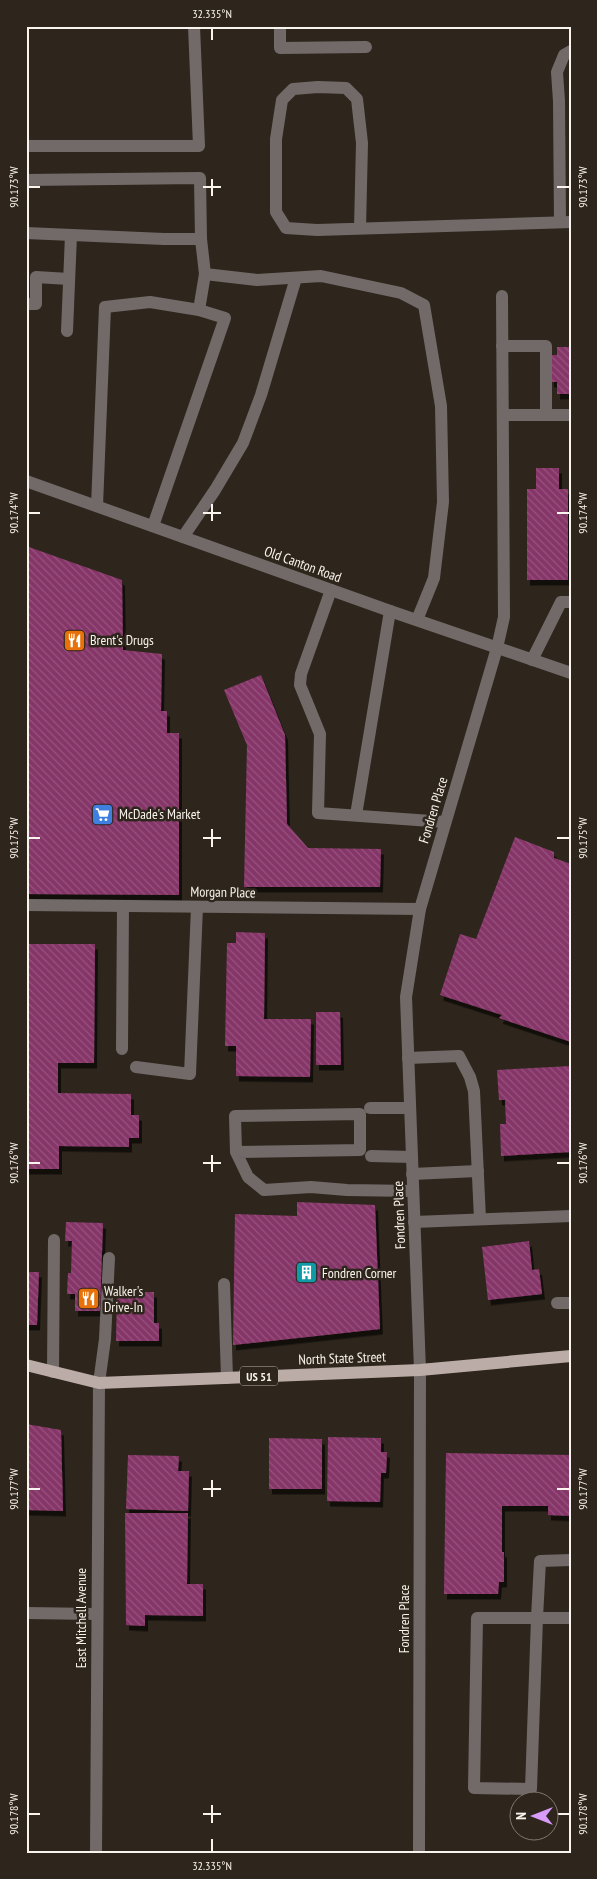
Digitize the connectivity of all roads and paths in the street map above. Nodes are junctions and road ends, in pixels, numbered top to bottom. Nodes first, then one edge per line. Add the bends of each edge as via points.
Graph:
1 (194, 26) edge
2 (280, 26) edge
3 (366, 47) dead end
4 (571, 51) edge
5 (26, 146) edge
6 (26, 180) edge
7 (565, 222) edge
8 (360, 228) junction
9 (26, 233) edge
10 (71, 235) junction
11 (202, 239) junction
12 (204, 274) junction
13 (69, 278) junction
14 (296, 278) junction
15 (502, 296) dead end
16 (26, 304) edge
17 (199, 310) junction
18 (67, 330) dead end
19 (502, 346) junction
20 (503, 415) junction
21 (571, 415) edge
22 (546, 416) junction
23 (26, 481) edge
24 (97, 506) junction
25 (153, 526) junction
26 (184, 537) junction
27 (331, 590) junction
28 (571, 602) edge
29 (390, 611) junction
30 (417, 620) junction
31 (496, 648) junction
32 (532, 660) junction
33 (571, 673) edge
34 (356, 815) junction
35 (445, 822) junction
36 (26, 906) edge
37 (123, 906) junction
38 (196, 907) junction
39 (420, 909) junction
40 (122, 1049) dead end
41 (408, 1058) junction
42 (136, 1067) dead end
43 (370, 1108) dead end
44 (410, 1108) junction
45 (236, 1152) junction
46 (371, 1156) dead end
47 (412, 1157) junction
48 (478, 1171) junction
49 (412, 1174) junction
50 (413, 1191) junction
51 (571, 1216) edge
52 (480, 1219) junction
53 (414, 1222) junction
54 (54, 1240) dead end
55 (109, 1258) dead end
56 (224, 1284) dead end
57 (557, 1303) dead end
58 (571, 1303) edge
59 (571, 1356) edge
60 (26, 1365) edge
61 (420, 1370) junction
62 (53, 1372) junction
63 (227, 1378) junction
64 (99, 1383) junction
65 (571, 1560) edge
66 (26, 1613) edge
67 (96, 1614) junction
68 (537, 1618) junction
69 (571, 1618) edge
70 (96, 1853) edge
71 (419, 1853) edge

1 - 5 street via 199,146
2 - 3 street via 280,48
4 - 7 street via 564,55 558,72
6 - 11 street via 200,178
7 - 8 street
8 - 8 street via 286,228 276,212 276,139 282,100 293,90 346,88 358,99 362,143
9 - 10 street
10 - 11 street
10 - 13 street
11 - 12 street
12 - 14 street via 257,280
12 - 17 street
13 - 16 street via 36,277 36,304
13 - 18 street
14 - 26 street via 243,443
14 - 30 street via 321,276 401,293 424,304 441,406 442,502 434,578
15 - 19 street, Fondren Place
17 - 24 street via 150,302 105,308
17 - 25 street via 225,318
19 - 20 street, Fondren Place
19 - 22 street via 546,346
20 - 22 street
20 - 31 street, Fondren Place via 504,617
21 - 22 street
23 - 24 street, Old Canton Road
24 - 25 street, Old Canton Road
25 - 26 street, Old Canton Road
26 - 27 street, Old Canton Road
27 - 29 street, Old Canton Road
27 - 34 street via 300,685 320,734 318,813
28 - 32 street via 561,602
29 - 30 street, Old Canton Road
29 - 34 street
30 - 31 street, Old Canton Road
31 - 32 street, Old Canton Road
31 - 35 street, Fondren Place
32 - 33 street, Old Canton Road
34 - 35 street
35 - 39 street, Fondren Place
36 - 37 street, Morgan Place
37 - 38 street, Morgan Place
37 - 40 street
38 - 39 street, Morgan Place
38 - 42 street via 190,1074
39 - 41 street, Fondren Place via 406,998
41 - 44 street, Fondren Place
41 - 48 street via 459,1056 474,1090
43 - 44 street
44 - 47 street, Fondren Place
45 - 45 street via 360,1150 360,1114 235,1116
45 - 50 street via 248,1177 264,1190
46 - 47 street
47 - 49 street, Fondren Place
48 - 49 street
48 - 52 street
49 - 50 street, Fondren Place
50 - 53 street, Fondren Place
51 - 52 street
52 - 53 street
53 - 61 street, Fondren Place
54 - 62 street
55 - 64 street, East Mitchell Avenue
56 - 63 street
57 - 58 street
59 - 61 main road, North State Street / US 51
60 - 62 main road, North State Street / US 51
61 - 63 main road, North State Street / US 51
61 - 71 street, Fondren Place
62 - 64 main road, North State Street / US 51
63 - 64 main road, North State Street / US 51
64 - 67 street, East Mitchell Avenue
65 - 68 street via 540,1561
66 - 67 street
67 - 70 street, East Mitchell Avenue
68 - 68 street via 477,1618 474,1788 531,1789
68 - 69 street

